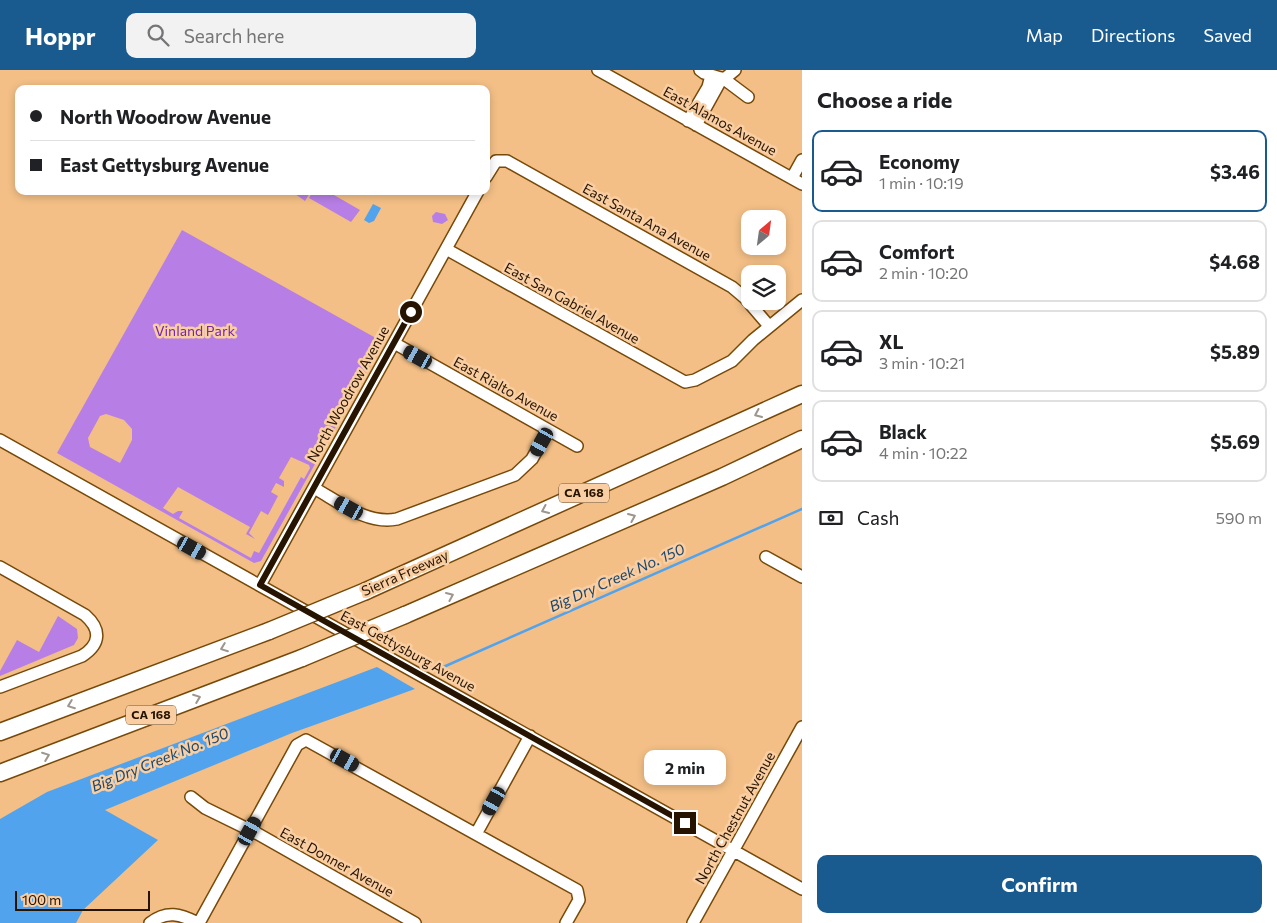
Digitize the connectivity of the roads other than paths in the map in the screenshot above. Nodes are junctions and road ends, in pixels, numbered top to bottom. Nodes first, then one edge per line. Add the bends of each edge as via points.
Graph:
1 (598, 70) edge
2 (734, 70) edge
3 (714, 75) edge
4 (748, 97) dead end
5 (692, 123) junction
6 (802, 160) edge
7 (490, 171) edge
8 (797, 181) edge
9 (476, 195) edge
10 (446, 249) junction
11 (802, 300) edge
12 (769, 326) junction
13 (394, 343) junction
14 (802, 394) edge
15 (548, 430) junction
16 (802, 439) edge
17 (0, 440) edge
18 (578, 446) dead end
19 (314, 488) junction
20 (766, 557) dead end
21 (0, 567) edge
22 (802, 577) edge
23 (260, 585) junction
24 (0, 687) edge
25 (802, 727) edge
26 (0, 732) edge
27 (530, 736) junction
28 (0, 773) edge
29 (191, 797) dead end
30 (250, 831) junction
31 (476, 834) junction
32 (733, 850) junction
33 (802, 889) edge
34 (150, 923) edge
35 (198, 923) edge
36 (415, 923) edge
37 (566, 923) edge
38 (693, 923) edge

1 - 5 street, East Alamos Avenue
2 - 3 street
3 - 4 street
3 - 5 street
5 - 8 street, East Alamos Avenue
6 - 8 street
7 - 12 street, East Santa Ana Avenue via 498,160 507,161 727,284 741,294
9 - 10 street, North Woodrow Avenue
10 - 12 street, East San Gabriel Avenue via 685,382 696,380 728,363
10 - 13 street, North Woodrow Avenue
11 - 12 street
13 - 15 street, East Rialto Avenue
13 - 19 street, North Woodrow Avenue
14 -> 26 highway, Sierra Freeway / CA 168, bridge via 366,591
15 - 18 street, East Rialto Avenue
15 - 19 street via 532,458 515,475 397,519 370,518
28 -> 16 highway, CA 168, bridge via 302,658 722,477
17 - 23 street, East Gettysburg Avenue
19 - 23 street, North Woodrow Avenue
20 - 22 street
21 - 24 street via 85,615 95,626 98,636 93,648 82,656
23 - 27 street, East Gettysburg Avenue
25 - 32 street, North Chestnut Avenue
27 - 31 street
27 - 32 street, East Gettysburg Avenue
29 - 30 street, East Donner Avenue via 205,808
30 - 31 street via 297,745 303,740 312,742
30 - 35 street
30 - 36 street, East Donner Avenue
31 - 37 street via 575,889 579,896
32 - 33 street, East Gettysburg Avenue
32 - 38 street, North Chestnut Avenue
34 - 35 street via 171,913

